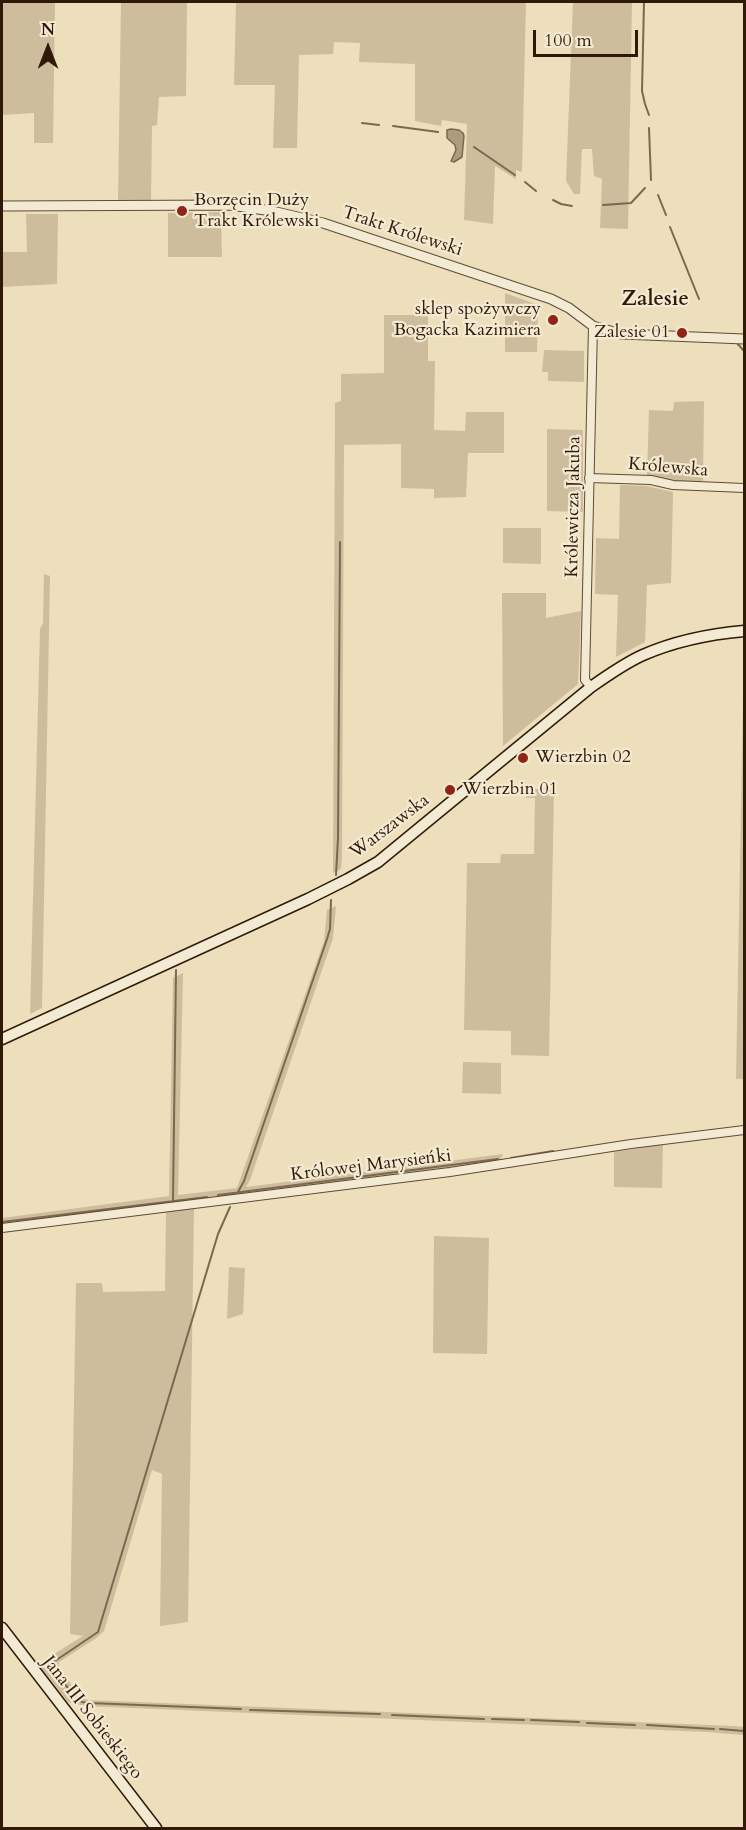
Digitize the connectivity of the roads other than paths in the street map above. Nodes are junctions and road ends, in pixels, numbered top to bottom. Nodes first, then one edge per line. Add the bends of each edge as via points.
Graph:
1 (2, 206) edge
2 (593, 327) junction
3 (744, 339) edge
4 (589, 478) junction
5 (744, 488) edge
6 (744, 632) edge
7 (591, 687) junction
8 (2, 1039) edge
9 (744, 1130) edge
10 (2, 1228) edge
11 (2, 1628) edge
12 (156, 1828) edge

1 - 2 street, Trakt Królewski via 231,205 272,211 551,299
2 - 3 street, Trakt Królewski via 621,334
2 - 4 street, Królewicza Jakuba
4 - 5 street, Królewska
4 - 7 street, Królewicza Jakuba via 585,680
6 - 7 main road, Warszawska via 678,642 642,655
7 - 8 main road, Warszawska via 368,868
9 - 10 street, Królowej Marysieńki via 450,1172
11 - 12 main road, Jana III Sobieskiego

